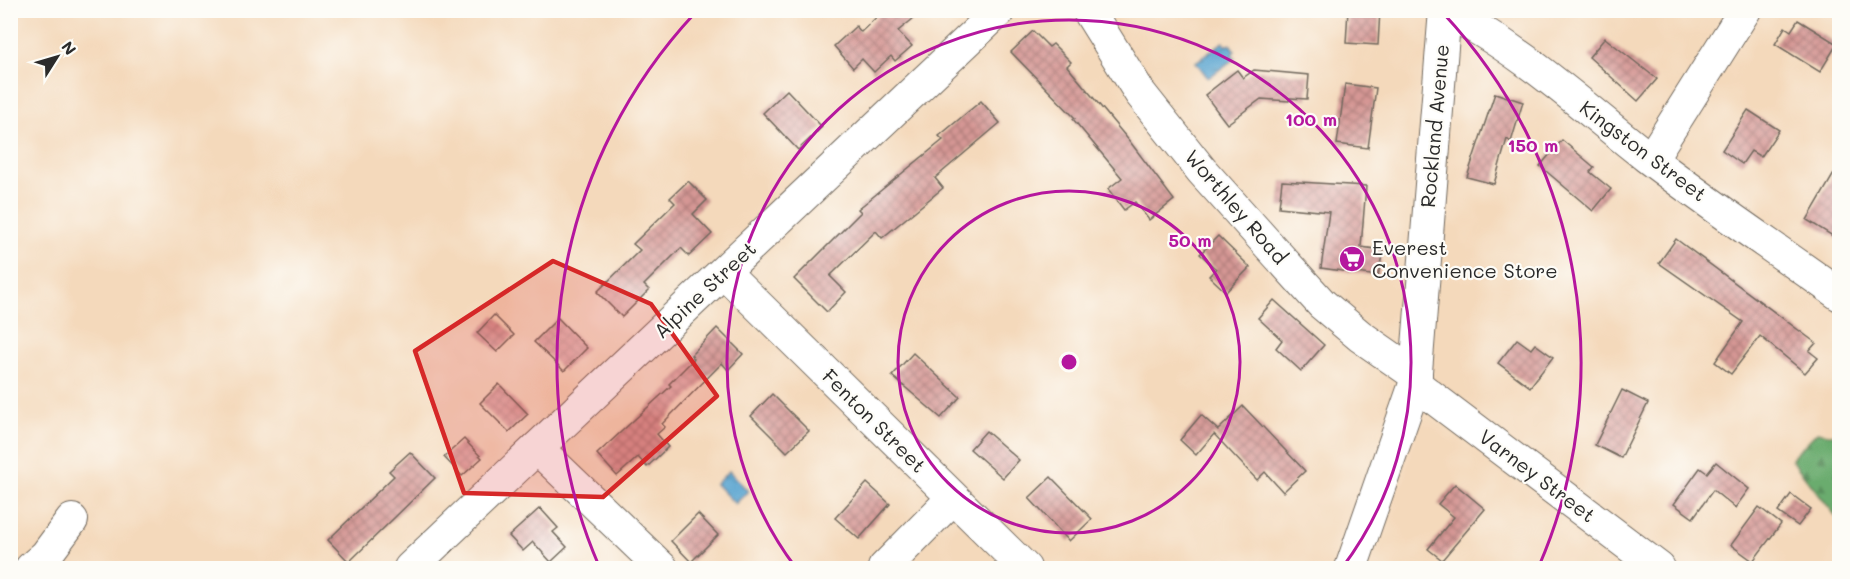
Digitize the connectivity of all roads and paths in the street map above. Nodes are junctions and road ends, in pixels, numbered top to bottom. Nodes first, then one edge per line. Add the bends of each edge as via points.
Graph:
1 (999, 10) edge
2 (1088, 10) edge
3 (1745, 10) edge
4 (1445, 11) edge
5 (1651, 159) junction
6 (724, 272) junction
7 (1839, 295) edge
8 (1415, 379) junction
9 (537, 448) junction
10 (952, 499) junction
11 (72, 520) dead end
12 (31, 568) edge
13 (410, 568) edge
14 (662, 568) edge
15 (884, 568) edge
16 (1025, 568) edge
17 (1351, 568) edge
18 (1659, 568) edge

1 - 6 street, Alpine Street
2 - 8 street, Worthley Road via 1140,93 1202,171 1322,304
3 - 5 street
4 - 5 street, Kingston Street via 1473,25 1521,59
4 - 8 street, Rockland Avenue
5 - 7 street, Kingston Street
6 - 9 street, Alpine Street
6 - 10 street, Fenton Street
8 - 17 street, Rockland Avenue
8 - 18 street, Varney Street
9 - 13 street, Alpine Street
9 - 14 street
10 - 15 street
10 - 16 street, Fenton Street
11 - 12 street

